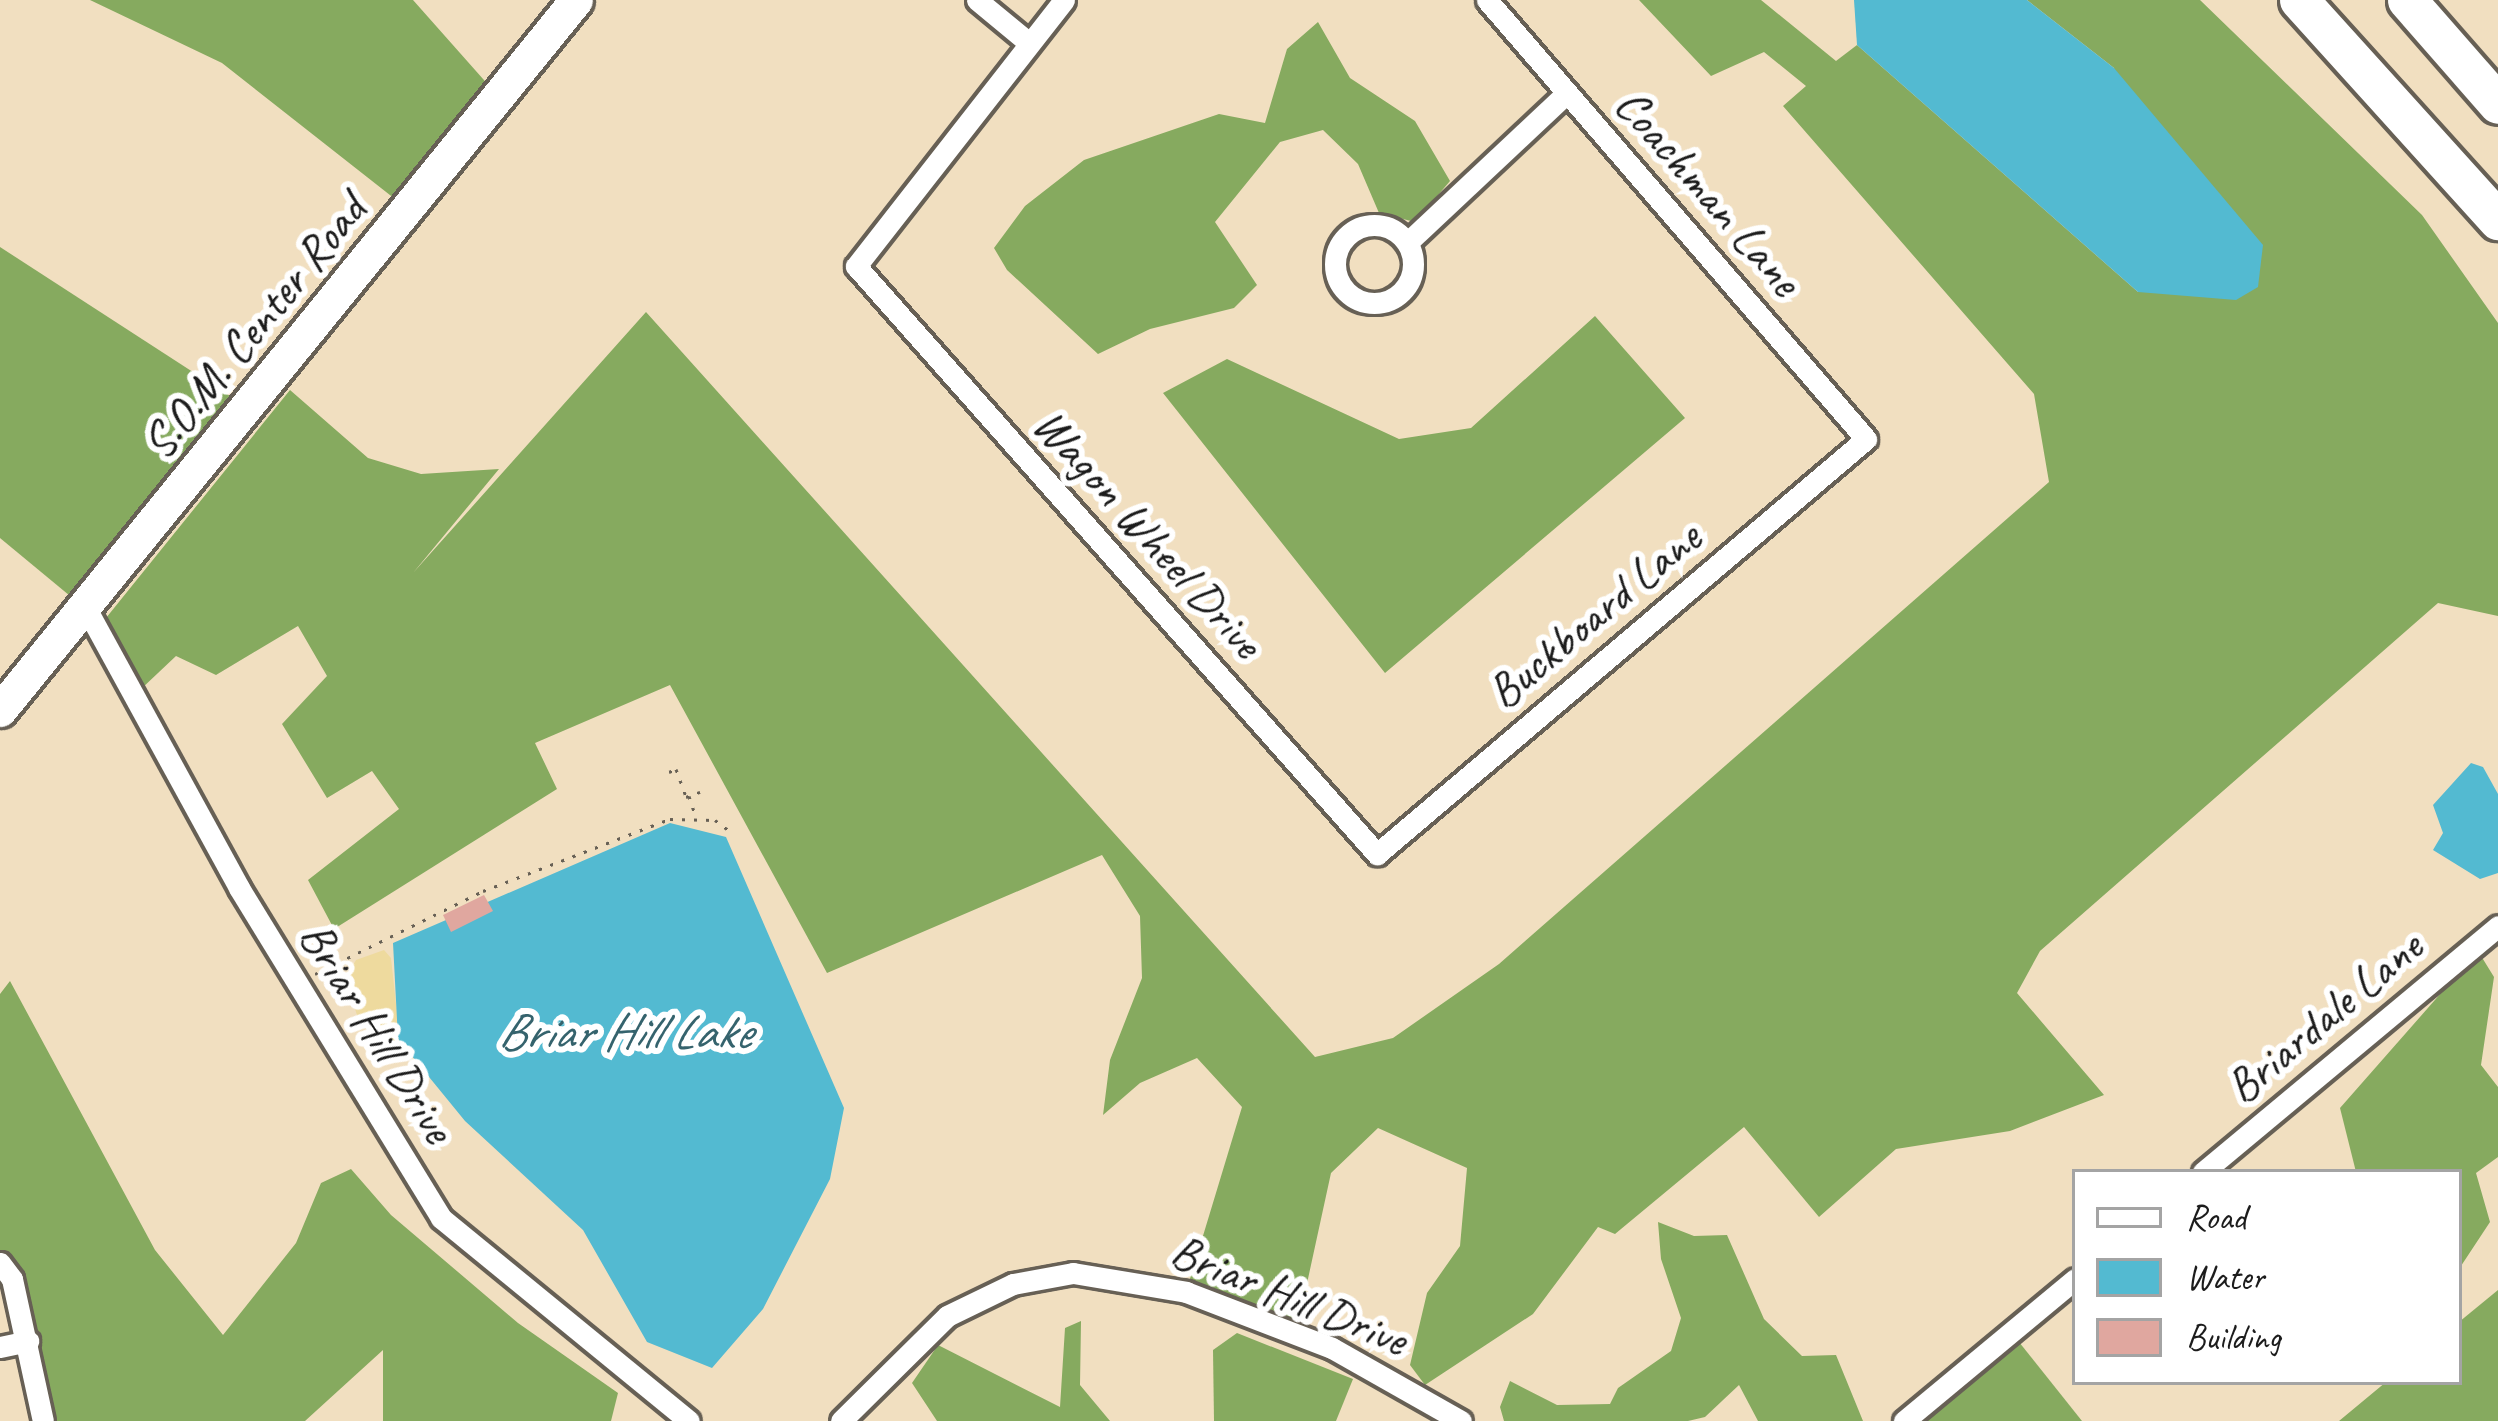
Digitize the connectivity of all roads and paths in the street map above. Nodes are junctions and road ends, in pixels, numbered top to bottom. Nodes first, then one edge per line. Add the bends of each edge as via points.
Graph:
1 (576, 0) edge
2 (976, 0) edge
3 (1064, 0) edge
4 (1486, 0) edge
5 (2299, 0) edge
6 (2407, 0) edge
7 (1029, 43) junction
8 (1568, 93) junction
9 (2498, 104) edge
10 (2498, 220) edge
11 (1407, 243) dead end
12 (1866, 439) joint
13 (87, 610) junction
14 (0, 710) edge
15 (669, 772) dead end
16 (700, 792) dead end
17 (689, 796) junction
18 (695, 816) junction
19 (731, 832) dead end
20 (1377, 854) joint
21 (2498, 926) edge
22 (298, 983) junction
23 (2207, 1169) edge
24 (0, 1263) edge
25 (2072, 1281) edge
26 (28, 1341) junction
27 (0, 1347) edge
28 (43, 1421) edge
29 (688, 1421) edge
30 (841, 1421) edge
31 (1460, 1421) edge
32 (1904, 1421) edge

1 - 13 main road, S.O.M. Center Road
2 - 7 street
3 - 7 street
4 - 8 street, Coachman Lane
5 - 10 highway
6 - 9 highway
7 - 20 street, Wagon Wheel Drive via 856,266
8 - 11 street
8 - 12 street, Coachman Lane
12 - 20 street, Buckboard Lane
13 - 14 main road, S.O.M. Center Road
13 - 22 street, Briar Hill Drive
15 - 17 path via 676,769
16 - 17 path
17 - 18 path
18 - 19 path
18 - 22 path via 670,819 403,926
21 - 23 street, Briardale Lane
22 - 29 street, Briar Hill Drive via 441,1218
24 - 26 street
25 - 32 street
26 - 27 street
26 - 28 street
30 - 31 street, Briar Hill Drive via 947,1316 1013,1284 1073,1273 1186,1292 1332,1348

